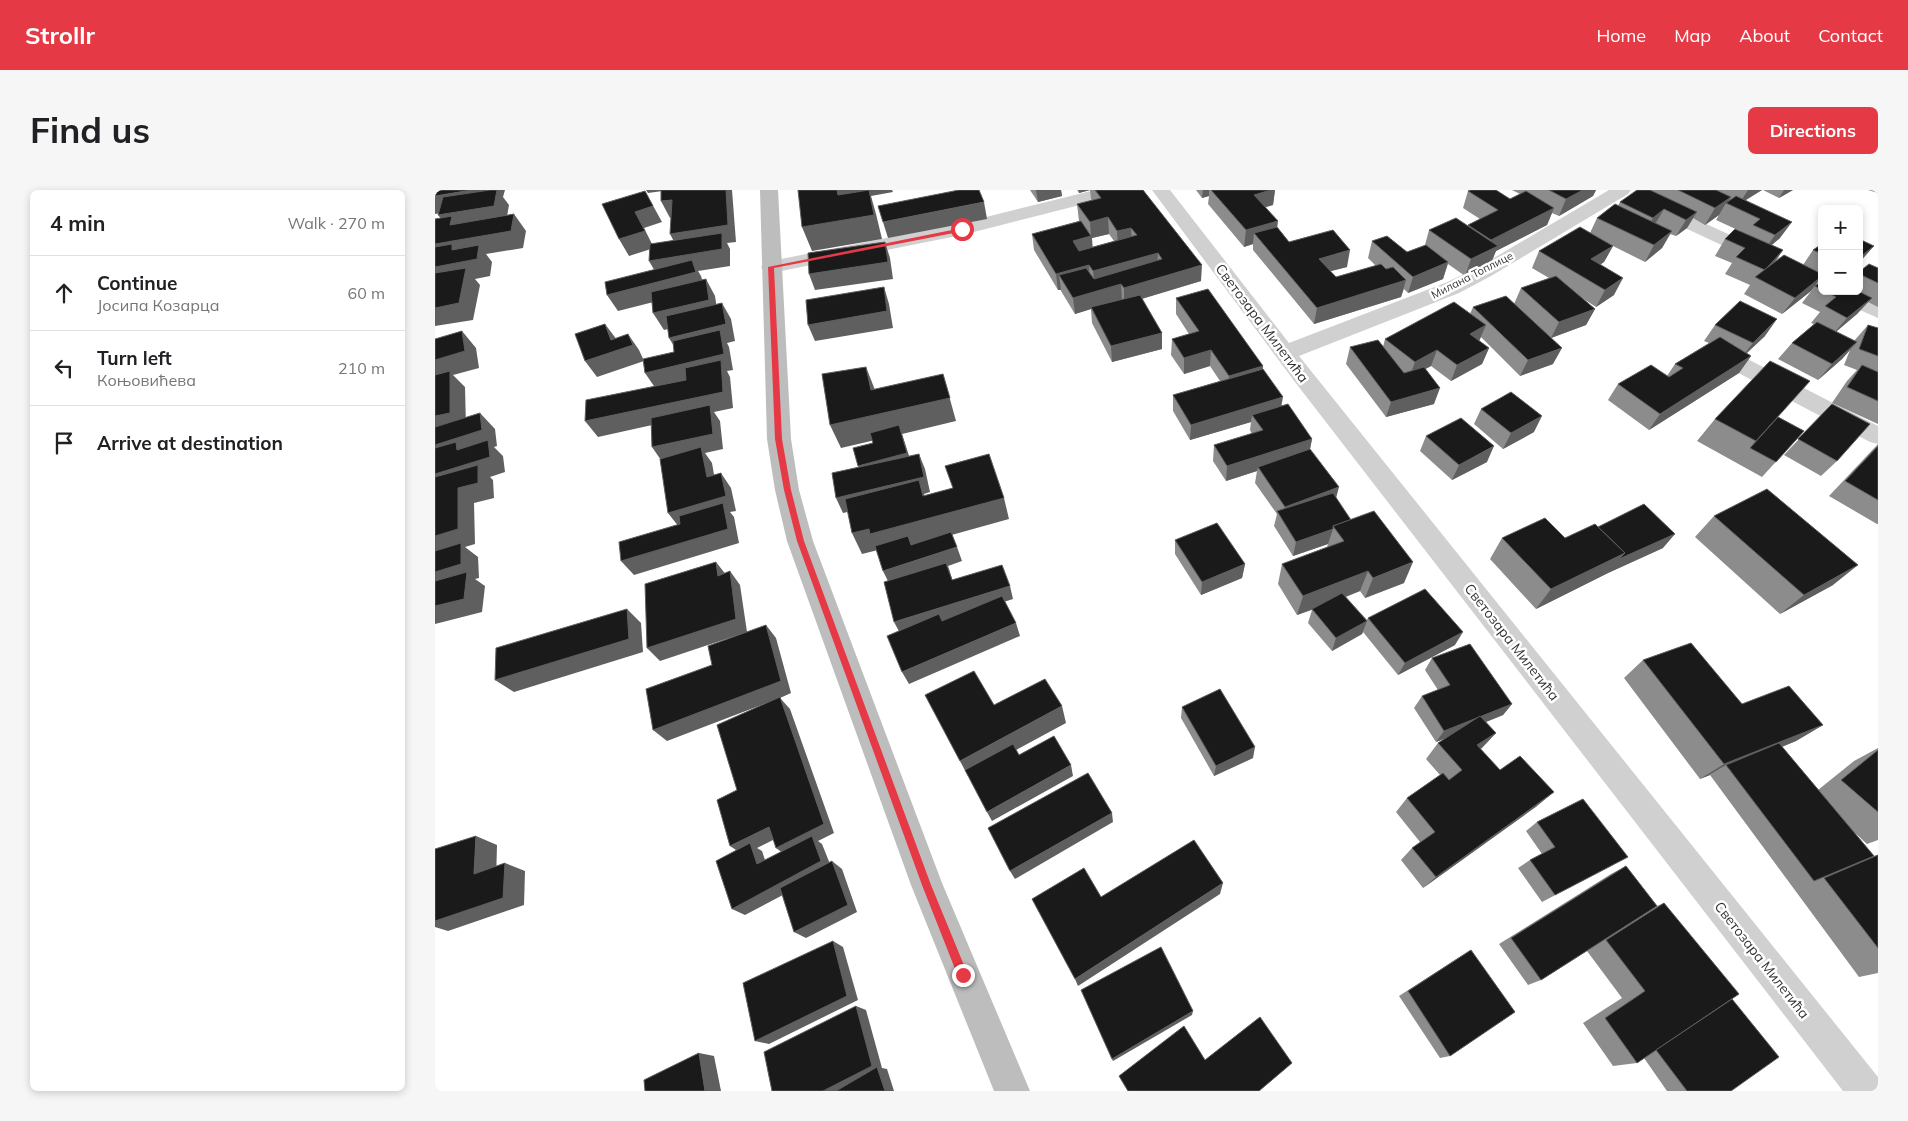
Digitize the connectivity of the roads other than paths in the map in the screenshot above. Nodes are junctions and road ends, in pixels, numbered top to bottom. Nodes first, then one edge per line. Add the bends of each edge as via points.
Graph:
1 (769, 190) edge
2 (1117, 190) edge
3 (1161, 190) edge
4 (1621, 190) edge
5 (771, 267) junction
6 (1818, 283) edge
7 (1844, 295) edge
8 (1878, 311) edge
9 (1285, 353) junction
10 (1718, 353) edge
11 (1878, 436) edge
12 (1012, 1091) edge
13 (1865, 1091) edge

1 - 5 main road
2 - 5 street via 962,229
3 - 9 street, Светозара Милетића
4 - 6 street
4 - 9 street, Милана Топлице via 1452,288
5 - 12 main road via 779,439 787,490 801,541 927,885
7 - 8 street
9 - 13 street, Светозара Милетића
10 - 11 street

